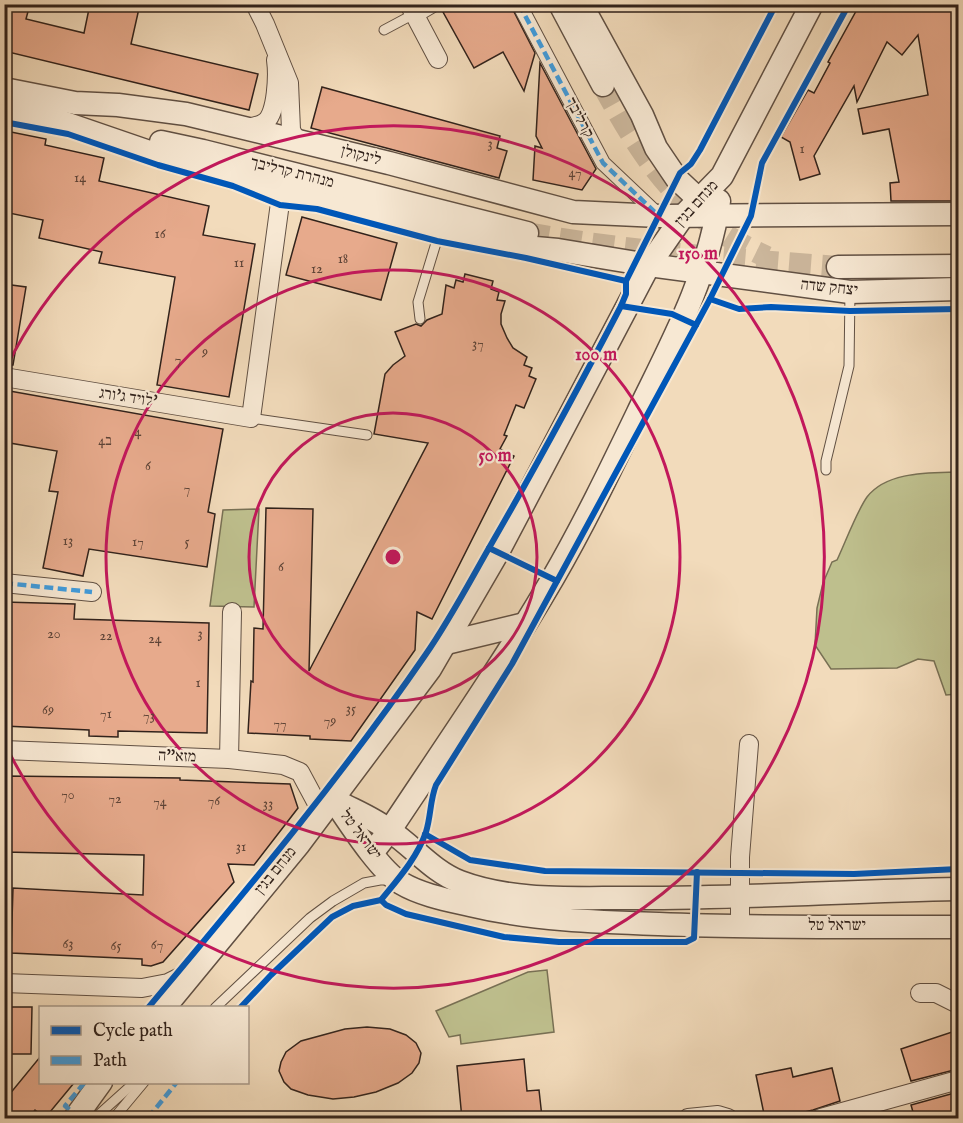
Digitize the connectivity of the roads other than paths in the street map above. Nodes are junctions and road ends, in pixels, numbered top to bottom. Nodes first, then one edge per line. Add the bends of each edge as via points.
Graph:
1 (255, 4) edge
2 (431, 4) edge
3 (519, 4) edge
4 (560, 4) edge
5 (581, 4) edge
6 (812, 4) edge
7 (411, 9) edge
8 (384, 30) dead end
9 (274, 46) junction
10 (438, 59) dead end
11 (603, 85) tunnel mouth
12 (4, 88) edge
13 (4, 109) edge
14 (56, 120) junction
15 (246, 128) junction
16 (300, 141) junction
17 (722, 176) junction
18 (282, 188) junction
19 (691, 208) junction
20 (958, 214) edge
21 (717, 215) junction
22 (659, 216) junction
23 (440, 230) junction
24 (527, 233) tunnel mouth
25 (649, 265) junction
26 (958, 266) edge
27 (838, 267) tunnel mouth
28 (701, 271) junction
29 (958, 290) edge
30 (850, 292) junction
31 (420, 319) dead end
32 (4, 377) edge
33 (251, 418) junction
34 (367, 435) dead end
35 (826, 470) dead end
36 (4, 582) edge
37 (92, 592) dead end
38 (232, 612) dead end
39 (525, 624) junction
40 (446, 643) junction
41 (749, 744) dead end
42 (4, 750) edge
43 (229, 759) junction
44 (328, 806) junction
45 (390, 830) junction
46 (372, 853) junction
47 (397, 880) junction
48 (958, 889) edge
49 (740, 897) junction
50 (740, 926) junction
51 (958, 927) edge
52 (202, 962) junction
53 (4, 983) edge
54 (920, 993) dead end
55 (958, 1004) edge
56 (166, 1006) edge
57 (217, 1006) edge
58 (958, 1080) edge
59 (99, 1084) edge
60 (134, 1084) edge
61 (143, 1084) edge
62 (75, 1119) edge
63 (95, 1119) edge
64 (114, 1119) edge
65 (688, 1119) edge
66 (728, 1119) edge
67 (821, 1119) edge

1 - 9 street
2 - 7 street
3 - 22 street, קרליבך via 603,163
4 - 11 street
5 - 19 street
6 - 17 street, מנחם בגין
7 - 8 lane
7 - 10 street
9 - 15 street via 277,78 272,111 263,123
9 - 16 street via 289,83 291,130
12 - 15 street, לינקולן via 75,103 166,111
13 - 14 street
14 - 18 street via 152,153
14 - 24 street, מנהרת קרליבך via 204,151
15 - 16 street, לינקולן
16 - 22 street, לינקולן via 573,212
17 - 19 street, מנחם בגין
17 - 21 street, מנחם בגין
18 - 23 street
18 - 33 street
19 - 21 street, לינקולן
19 - 22 street, לינקולן
19 - 25 street, מנחם בגין
20 - 21 street
21 - 28 street, מנחם בגין
23 - 25 street via 501,245
23 - 31 lane via 418,302
25 - 28 street
25 - 40 street, מנחם בגין
26 - 27 street, יצחק שדה
28 - 30 street, יצחק שדה
28 - 39 street, מנחם בגין via 684,320 614,463
29 - 30 street, יצחק שדה
30 - 35 lane via 849,366
32 - 33 street, לויד ג'ורג'
33 - 34 lane
36 - 37 street
38 - 43 street
39 - 40 street
39 - 45 street, מנחם בגין
40 - 44 street, מנחם בגין
41 - 49 street
42 - 43 street, מזא''ה
43 - 44 street, מזא''ה via 283,765 300,772
44 - 45 street, ישראל טל
44 - 46 street, ישראל טל
44 - 52 street, מנחם בגין
45 - 46 street, מנחם בגין
45 - 49 street, ישראל טל via 441,873 476,887 569,898
46 - 47 street, ישראל טל
47 - 50 street, ישראל טל via 437,897 541,918
47 - 57 lane via 364,883 333,901
48 - 49 street, ישראל טל
49 - 50 street
50 - 51 street, ישראל טל
52 - 53 street via 176,980 142,988
52 - 56 street, מנחם בגין
54 - 55 street via 936,993
58 - 67 street
59 - 62 street
60 - 63 lane
61 - 64 lane
65 - 66 street via 718,1115

